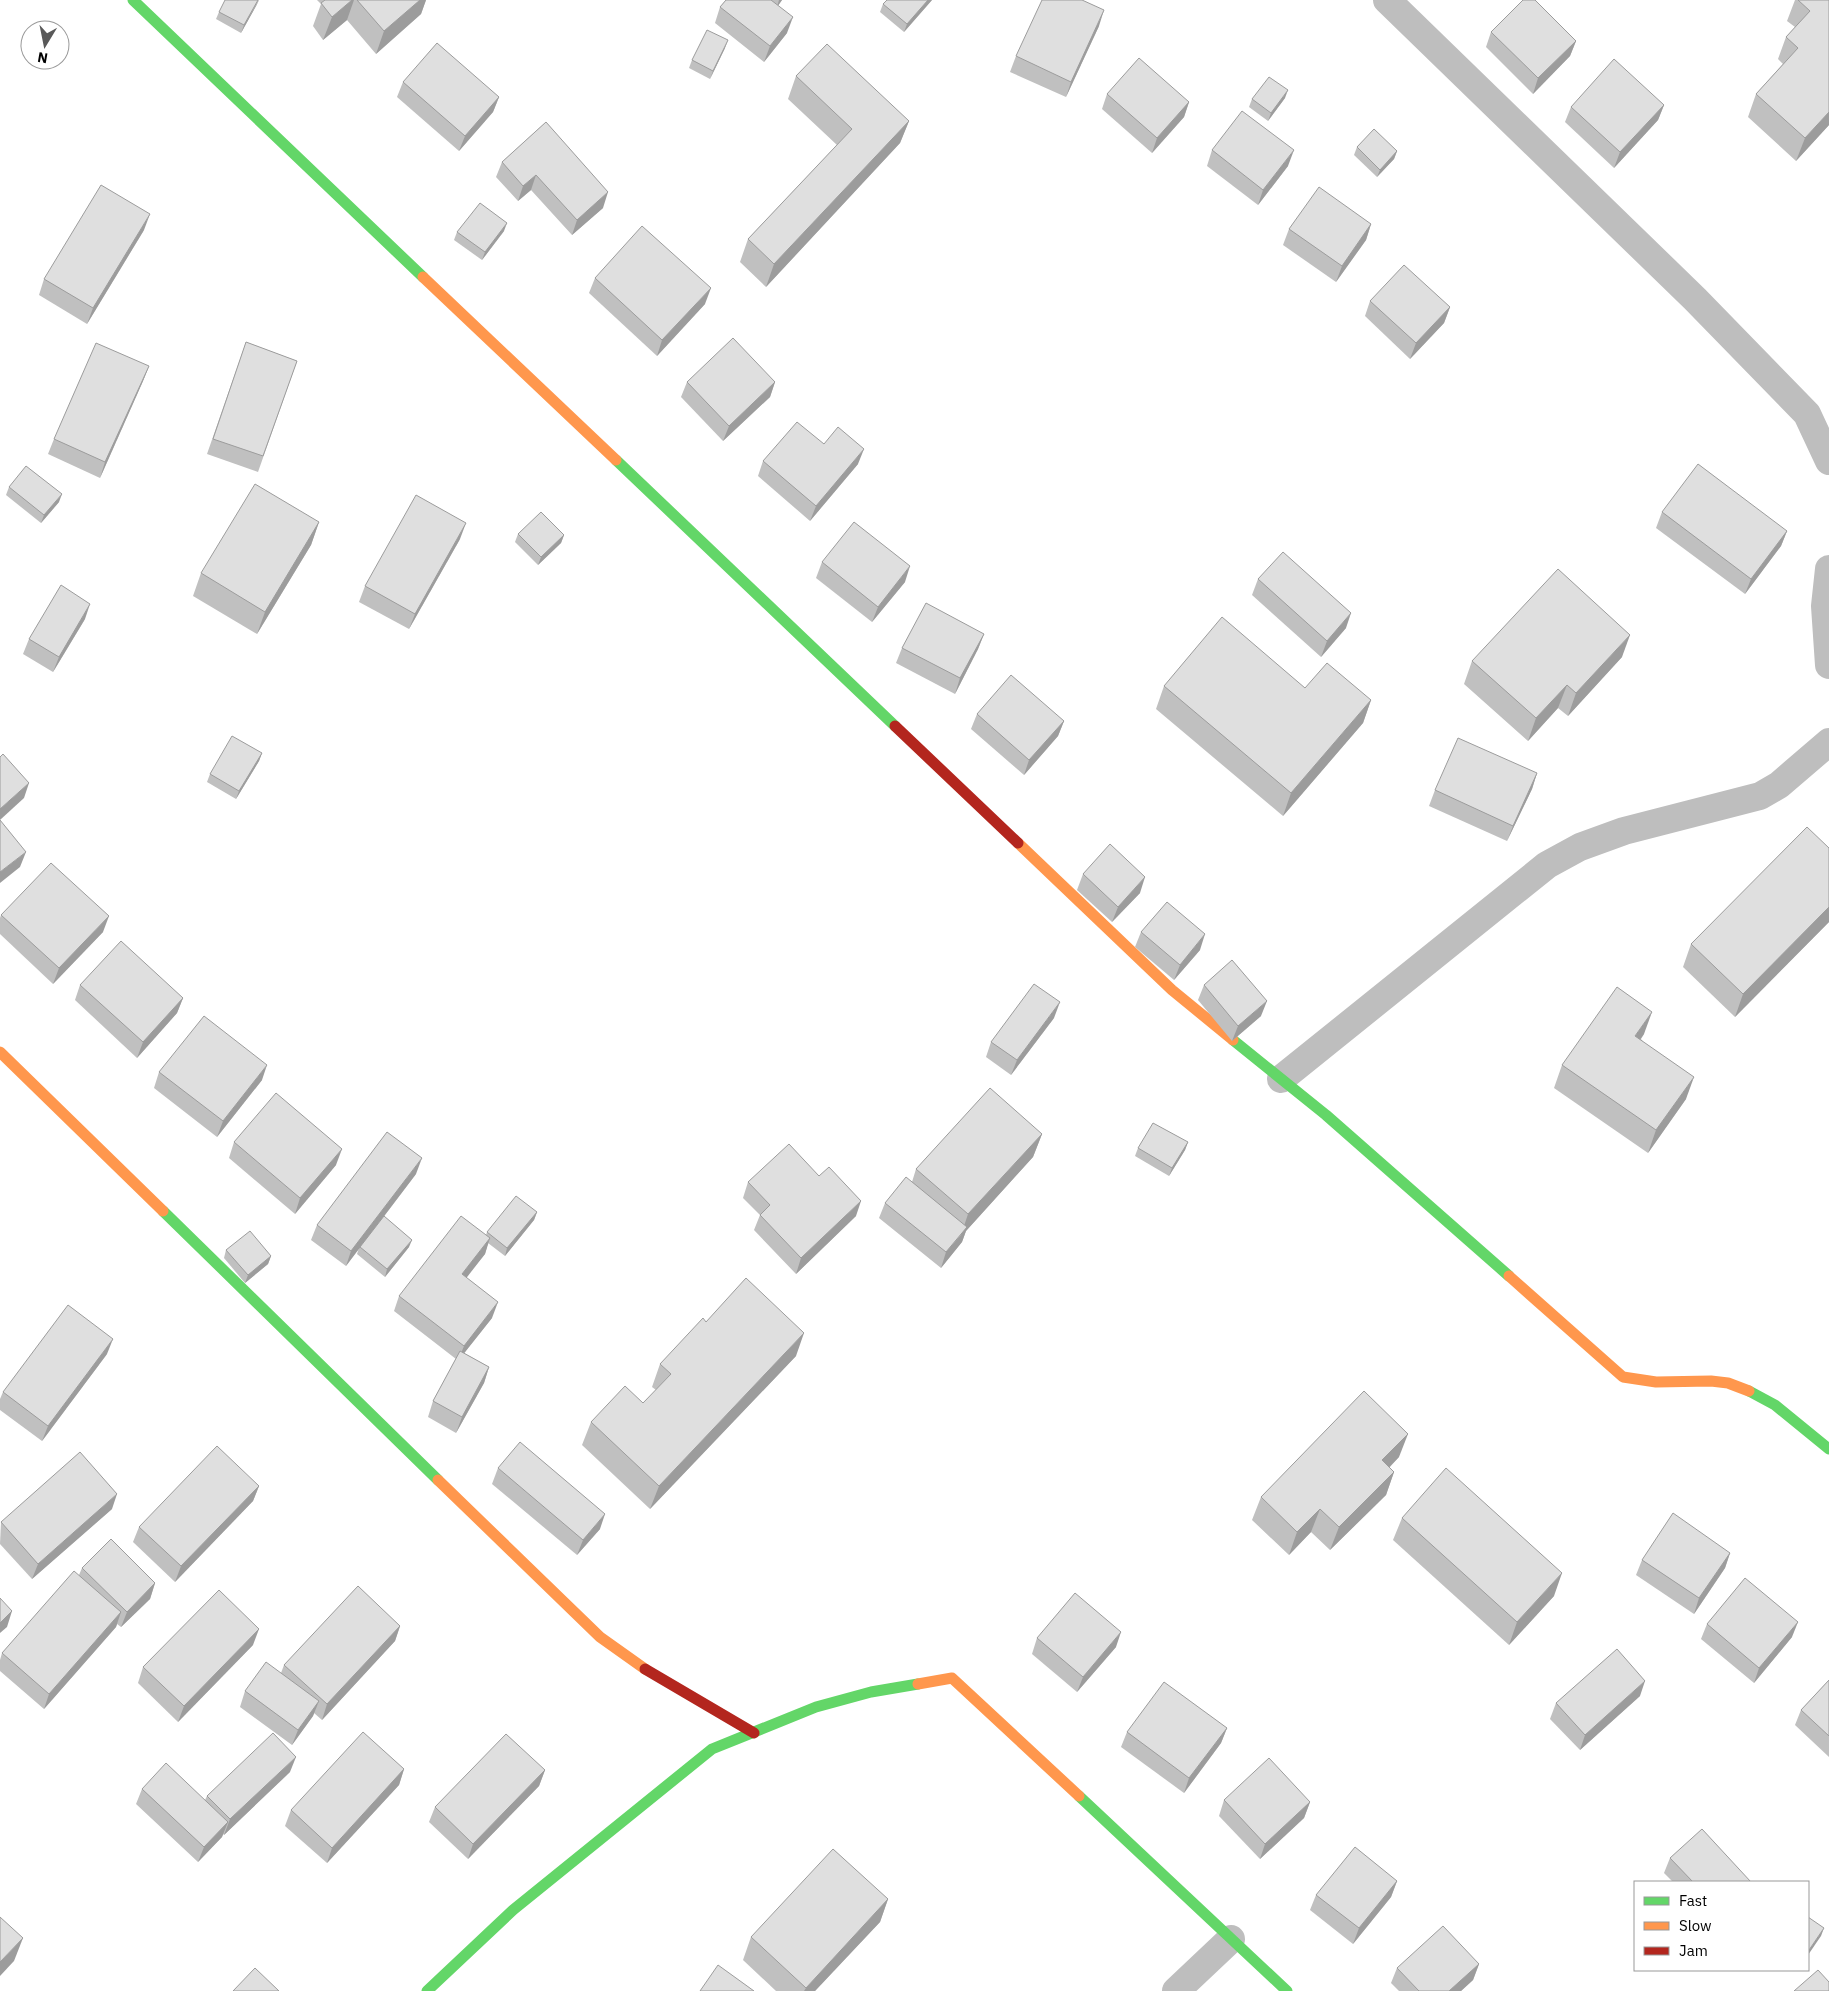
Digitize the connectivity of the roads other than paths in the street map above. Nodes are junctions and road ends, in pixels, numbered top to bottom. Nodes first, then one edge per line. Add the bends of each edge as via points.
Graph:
1 (133, 0) edge
2 (1387, 0) edge
3 (1829, 461) edge
4 (1829, 569) edge
5 (1829, 665) edge
6 (1829, 742) edge
7 (0, 1052) edge
8 (1281, 1079) junction
9 (1829, 1449) edge
10 (754, 1733) junction
11 (1231, 1939) junction
12 (427, 1991) edge
13 (1176, 1991) edge
14 (1286, 1991) edge

1 - 8 street via 1172,990
2 - 3 street via 1695,299 1807,414
4 - 5 street via 1825,606
6 - 8 street via 1779,785 1760,796 1624,831 1580,847 1546,865
7 - 10 street via 600,1637 650,1673
8 - 9 street via 1623,1377 1640,1383 1712,1381 1735,1385 1762,1396
10 - 11 street via 816,1706 871,1692 952,1678
10 - 12 street via 712,1749 513,1910
11 - 13 street
11 - 14 street

